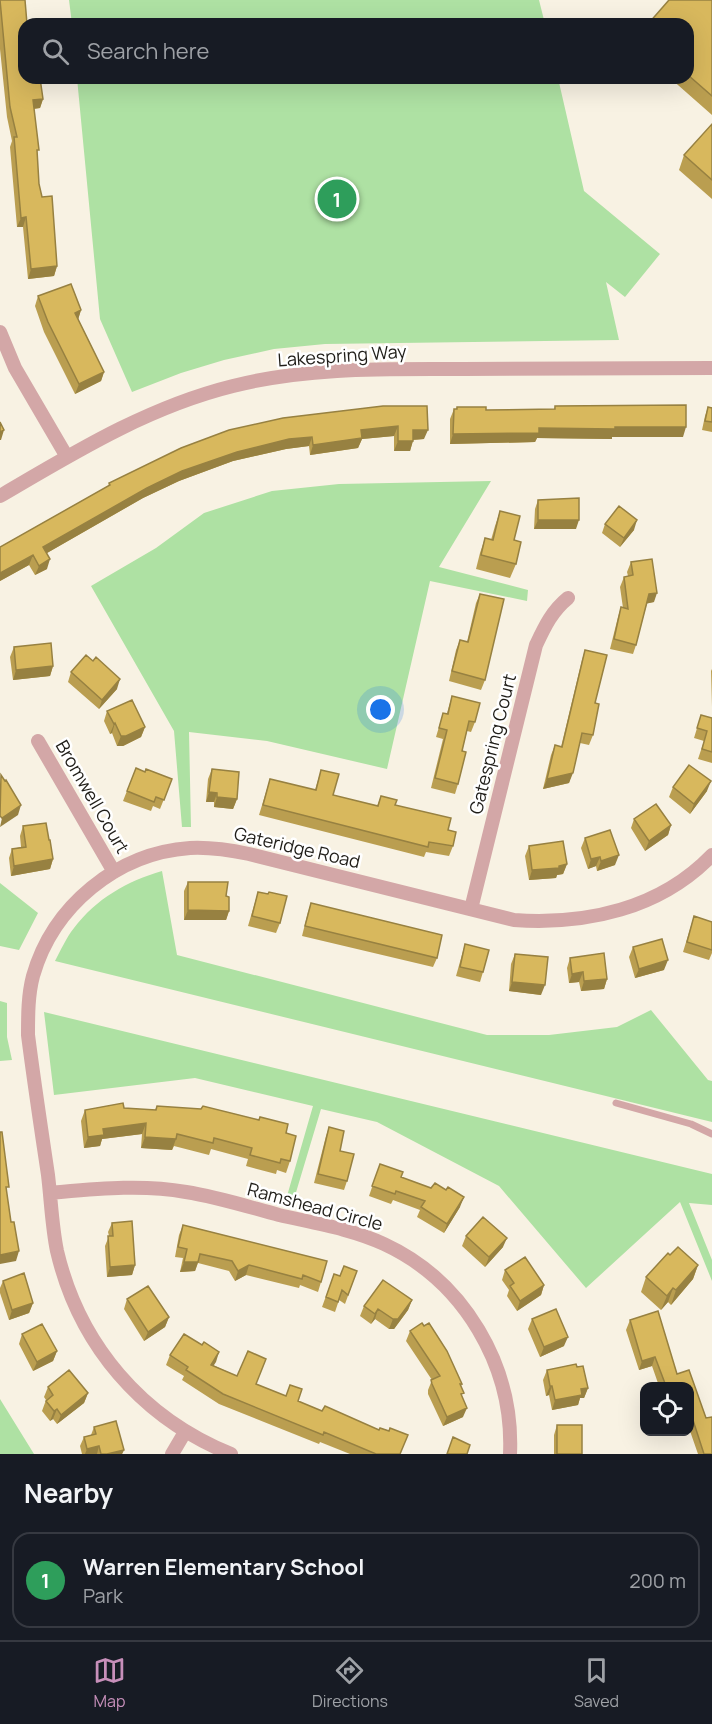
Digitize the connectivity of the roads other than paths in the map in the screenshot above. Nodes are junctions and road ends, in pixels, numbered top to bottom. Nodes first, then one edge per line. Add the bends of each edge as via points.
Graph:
1 (0, 332) edge
2 (712, 368) edge
3 (67, 457) junction
4 (0, 496) edge
5 (568, 598) dead end
6 (38, 741) dead end
7 (709, 864) edge
8 (114, 872) junction
9 (471, 909) junction
10 (616, 1103) dead end
11 (712, 1134) edge
12 (50, 1193) junction
13 (185, 1432) junction
14 (172, 1454) edge
15 (231, 1454) edge
16 (510, 1454) edge

1 - 3 street via 15,368
2 - 3 street, Lakespring Way via 407,369 282,376 192,398 146,416
3 - 4 street, Lakespring Way
5 - 9 street, Gatespring Court via 548,620 536,645
6 - 8 street, Bromwell Court
7 - 9 street, Gateridge Road via 667,891 606,914 547,922 514,920
8 - 9 street, Gateridge Road via 164,853 190,848 225,849
8 - 12 street, Gateridge Road via 58,922 33,977 28,1035
10 - 11 lane via 691,1124
12 - 13 street, Gateridge Road via 57,1250 82,1321 101,1353 126,1383
12 - 16 street, Ramshead Circle via 107,1188 187,1192 384,1244 450,1290 476,1324 495,1363 507,1402
13 - 14 street
13 - 15 street, Gateridge Road

